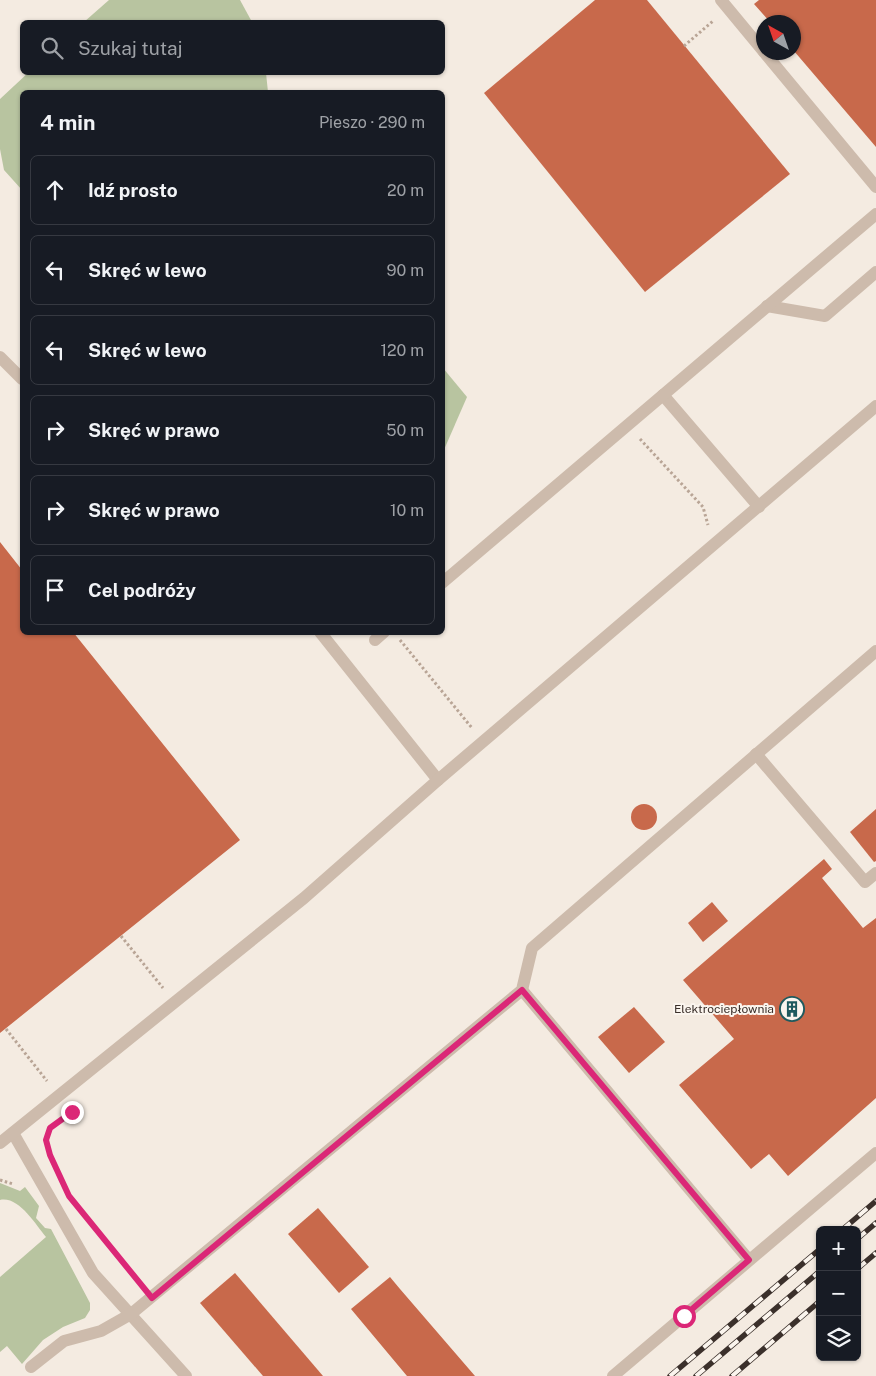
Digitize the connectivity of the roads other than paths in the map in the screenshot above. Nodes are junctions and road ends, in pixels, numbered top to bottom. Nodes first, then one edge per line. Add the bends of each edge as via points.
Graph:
1 (721, 0) edge
2 (756, 42) edge
3 (771, 60) edge
4 (876, 187) edge
5 (876, 214) edge
6 (876, 272) edge
7 (767, 306) junction
8 (0, 357) edge
9 (20, 377) edge
10 (663, 395) junction
11 (876, 406) edge
12 (759, 506) junction
13 (445, 580) edge
14 (322, 635) edge
15 (876, 651) edge
16 (756, 754) junction
17 (438, 780) junction
18 (876, 873) edge
19 (522, 990) junction
20 (13, 1133) junction
21 (0, 1143) edge
22 (876, 1152) edge
23 (749, 1260) junction
24 (132, 1314) junction
25 (31, 1367) dead end
26 (186, 1376) edge
27 (613, 1376) edge

1 - 2 lane
3 - 4 lane
5 - 7 lane
6 - 7 lane via 825,316
7 - 10 lane
8 - 9 lane
10 - 12 lane
10 - 13 lane
11 - 12 lane
12 - 17 lane
14 - 17 lane
15 - 16 lane
16 - 18 lane via 865,882
16 - 19 lane via 532,948
17 - 20 lane via 304,898
19 - 23 lane
19 - 24 lane
20 - 21 lane
20 - 24 lane via 93,1273
22 - 23 lane
23 - 27 lane
24 - 25 lane via 101,1331 64,1341
24 - 26 lane

